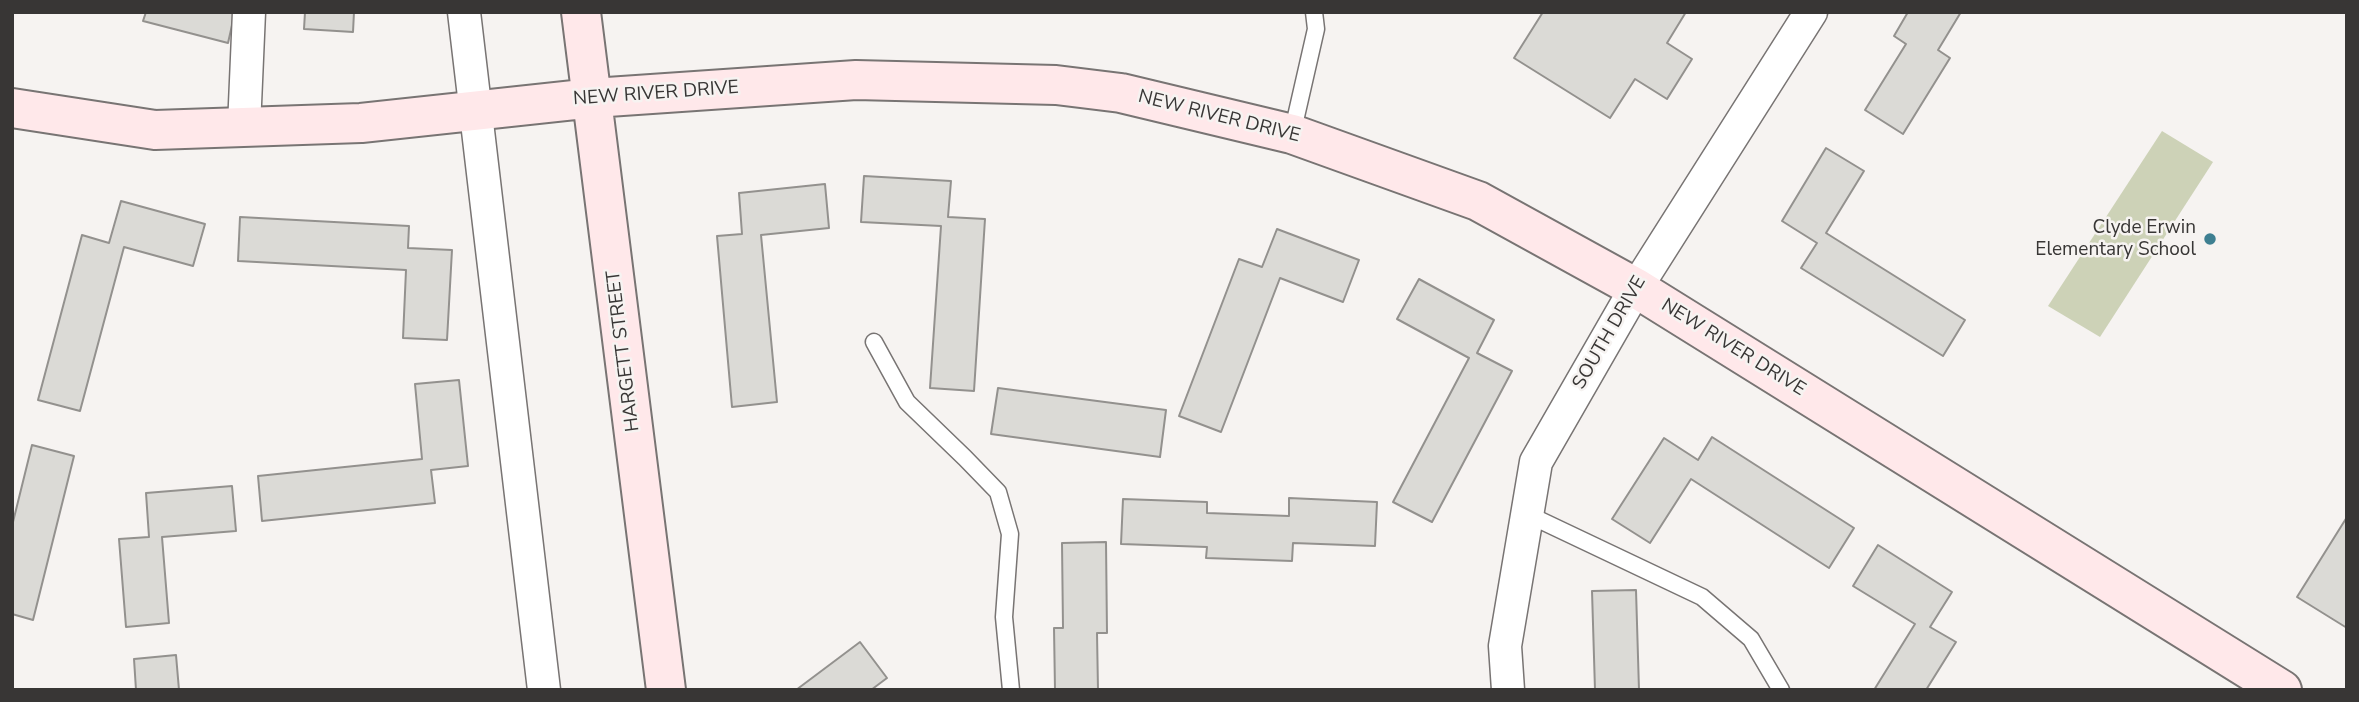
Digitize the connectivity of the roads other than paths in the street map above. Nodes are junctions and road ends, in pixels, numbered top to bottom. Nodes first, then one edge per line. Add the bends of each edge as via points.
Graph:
1 (249, 12) edge
2 (464, 12) edge
3 (581, 12) edge
4 (1314, 12) edge
5 (1811, 12) edge
6 (593, 98) junction
7 (12, 108) edge
8 (477, 111) junction
9 (244, 127) junction
10 (1292, 134) junction
11 (1636, 288) junction
12 (874, 342) dead end
13 (1527, 514) junction
14 (544, 690) edge
15 (666, 690) edge
16 (1011, 690) edge
17 (1508, 690) edge
18 (1781, 690) edge
19 (2282, 690) edge

1 - 9 street
2 - 8 street
3 - 6 street, HARGETT STREET
4 - 10 lane via 1316,29
5 - 11 street, SOUTH DRIVE
6 - 8 street, NEW RIVER DRIVE
6 - 10 street, NEW RIVER DRIVE via 856,80 1056,85 1121,93
6 - 15 street, HARGETT STREET
7 - 9 street, NEW RIVER DRIVE via 155,130
8 - 9 street, NEW RIVER DRIVE via 361,123
8 - 14 street
10 - 11 street, NEW RIVER DRIVE via 1478,201
11 - 13 street, SOUTH DRIVE via 1536,462
11 - 19 street, NEW RIVER DRIVE
12 - 16 lane via 906,402 998,492 1010,534 1004,617
13 - 17 street, SOUTH DRIVE via 1505,646
13 - 18 lane via 1702,597 1751,639

